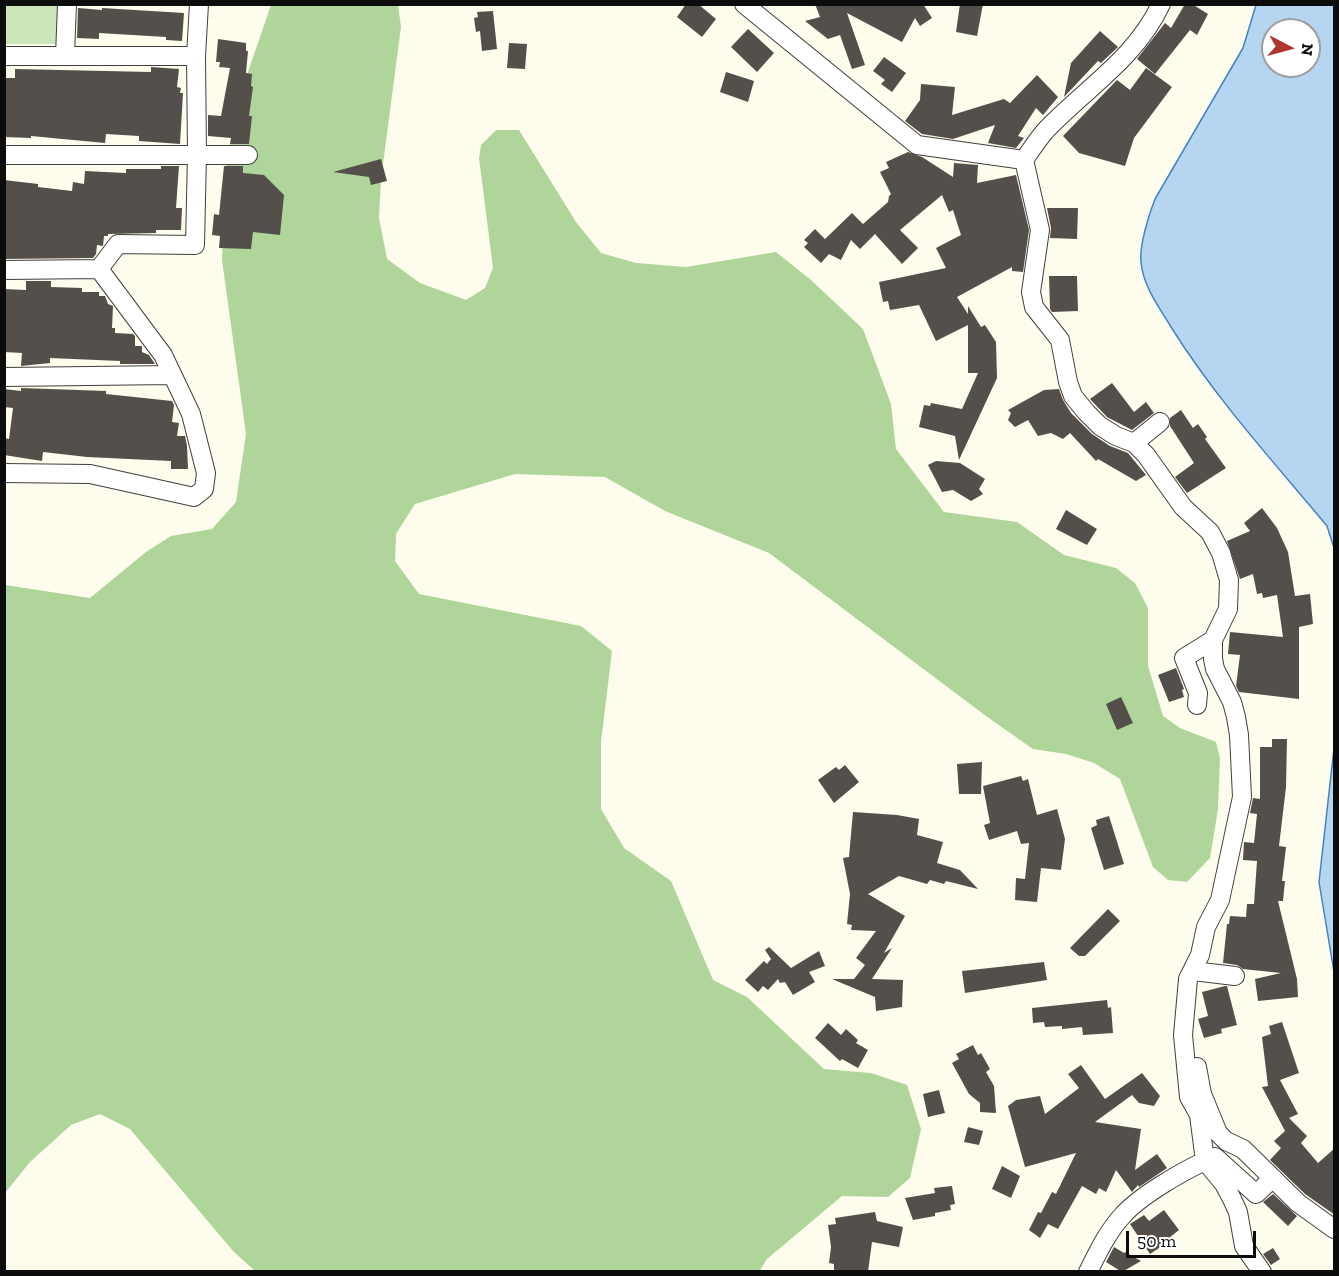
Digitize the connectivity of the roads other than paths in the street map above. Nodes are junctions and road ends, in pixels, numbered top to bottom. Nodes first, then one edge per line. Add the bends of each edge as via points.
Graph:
1 (67, 4) edge
2 (199, 4) edge
3 (744, 4) edge
4 (1161, 4) edge
5 (4, 56) edge
6 (65, 56) junction
7 (196, 56) junction
8 (197, 154) junction
9 (4, 155) edge
10 (248, 155) dead end
11 (1024, 160) junction
12 (99, 269) junction
13 (4, 270) edge
14 (172, 375) junction
15 (4, 377) edge
16 (1160, 422) dead end
17 (1134, 443) junction
18 (4, 473) edge
19 (1213, 640) junction
20 (1197, 705) dead end
21 (1193, 971) junction
22 (1235, 976) dead end
23 (1185, 1003) junction
24 (1204, 1155) junction
25 (1273, 1178) junction
26 (1335, 1229) edge
27 (1088, 1272) edge
28 (1262, 1272) edge

1 - 6 street
2 - 7 street
3 - 11 street via 917,145
4 - 11 street via 1141,39 1112,71 1045,131
5 - 6 street
6 - 7 street
7 - 8 street
8 - 9 street
8 - 10 street
8 - 12 street via 195,244 118,244
11 - 17 street via 1040,230 1031,292 1034,307 1060,340 1073,396 1100,426
12 - 13 street
12 - 14 street via 163,355
14 - 15 street
14 - 18 street via 191,414 206,473 204,489 194,497 90,474
16 - 17 street
17 - 19 street via 1183,507 1210,532 1221,553 1229,595 1224,621
19 - 20 street via 1184,658 1198,693
19 - 21 street via 1215,669 1232,702 1239,735 1242,797 1220,900 1206,927
21 - 22 street
21 - 23 street via 1188,978
23 - 24 street via 1183,1035 1189,1097 1199,1115
23 - 25 street via 1202,1094 1218,1133 1243,1149
24 - 25 street via 1209,1150 1256,1194
24 - 27 street via 1123,1215
24 - 28 street via 1232,1199 1244,1246
25 - 26 street via 1298,1203

